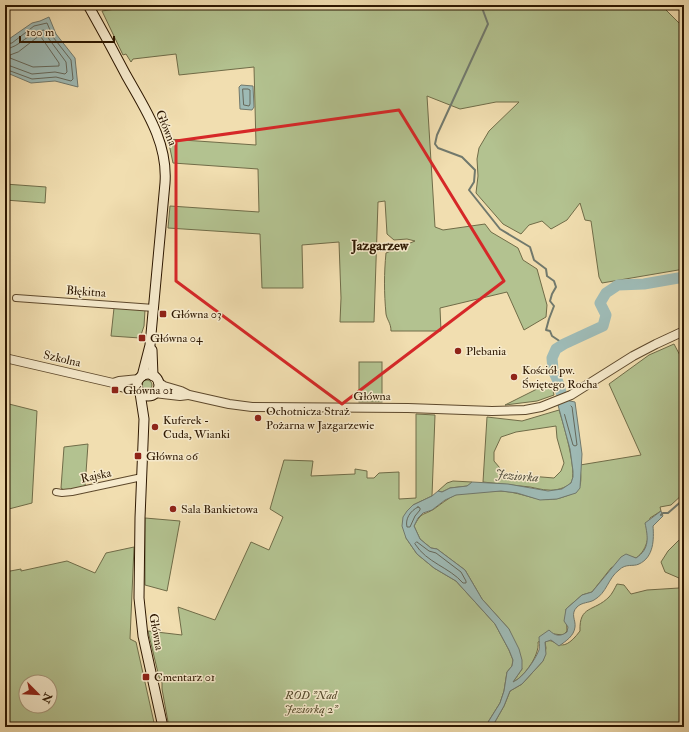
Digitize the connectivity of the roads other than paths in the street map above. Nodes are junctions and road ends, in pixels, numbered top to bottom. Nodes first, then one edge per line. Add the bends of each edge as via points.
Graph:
1 (88, 5) edge
2 (16, 298) dead end
3 (154, 308) junction
4 (684, 331) edge
5 (150, 345) junction
6 (5, 358) edge
7 (140, 377) junction
8 (156, 379) junction
9 (113, 383) junction
10 (139, 392) junction
11 (153, 394) junction
12 (189, 395) junction
13 (144, 419) junction
14 (142, 478) junction
15 (56, 492) dead end
16 (163, 727) edge

1 - 3 main road, Główna via 151,119 163,149 165,177
2 - 3 street, Błękitna
3 - 5 main road, Główna
4 - 12 street, Główna via 633,356 577,392 541,407 511,411 264,407 229,404
5 - 7 main road, Główna
5 - 8 main road, Główna
6 - 9 street, Szkolna
7 - 8 main road via 146,374
7 - 9 street, Szkolna
7 - 10 main road via 137,385
8 - 11 main road via 158,387
8 - 12 street, Główna via 164,386
9 - 10 street, Szkolna
10 - 11 main road via 146,396
10 - 13 main road, Główna
11 - 12 street, Główna
11 - 13 main road, Główna
13 - 14 main road, Główna
14 - 15 street, Rajska via 72,492
14 - 16 main road, Główna via 138,598 143,636

